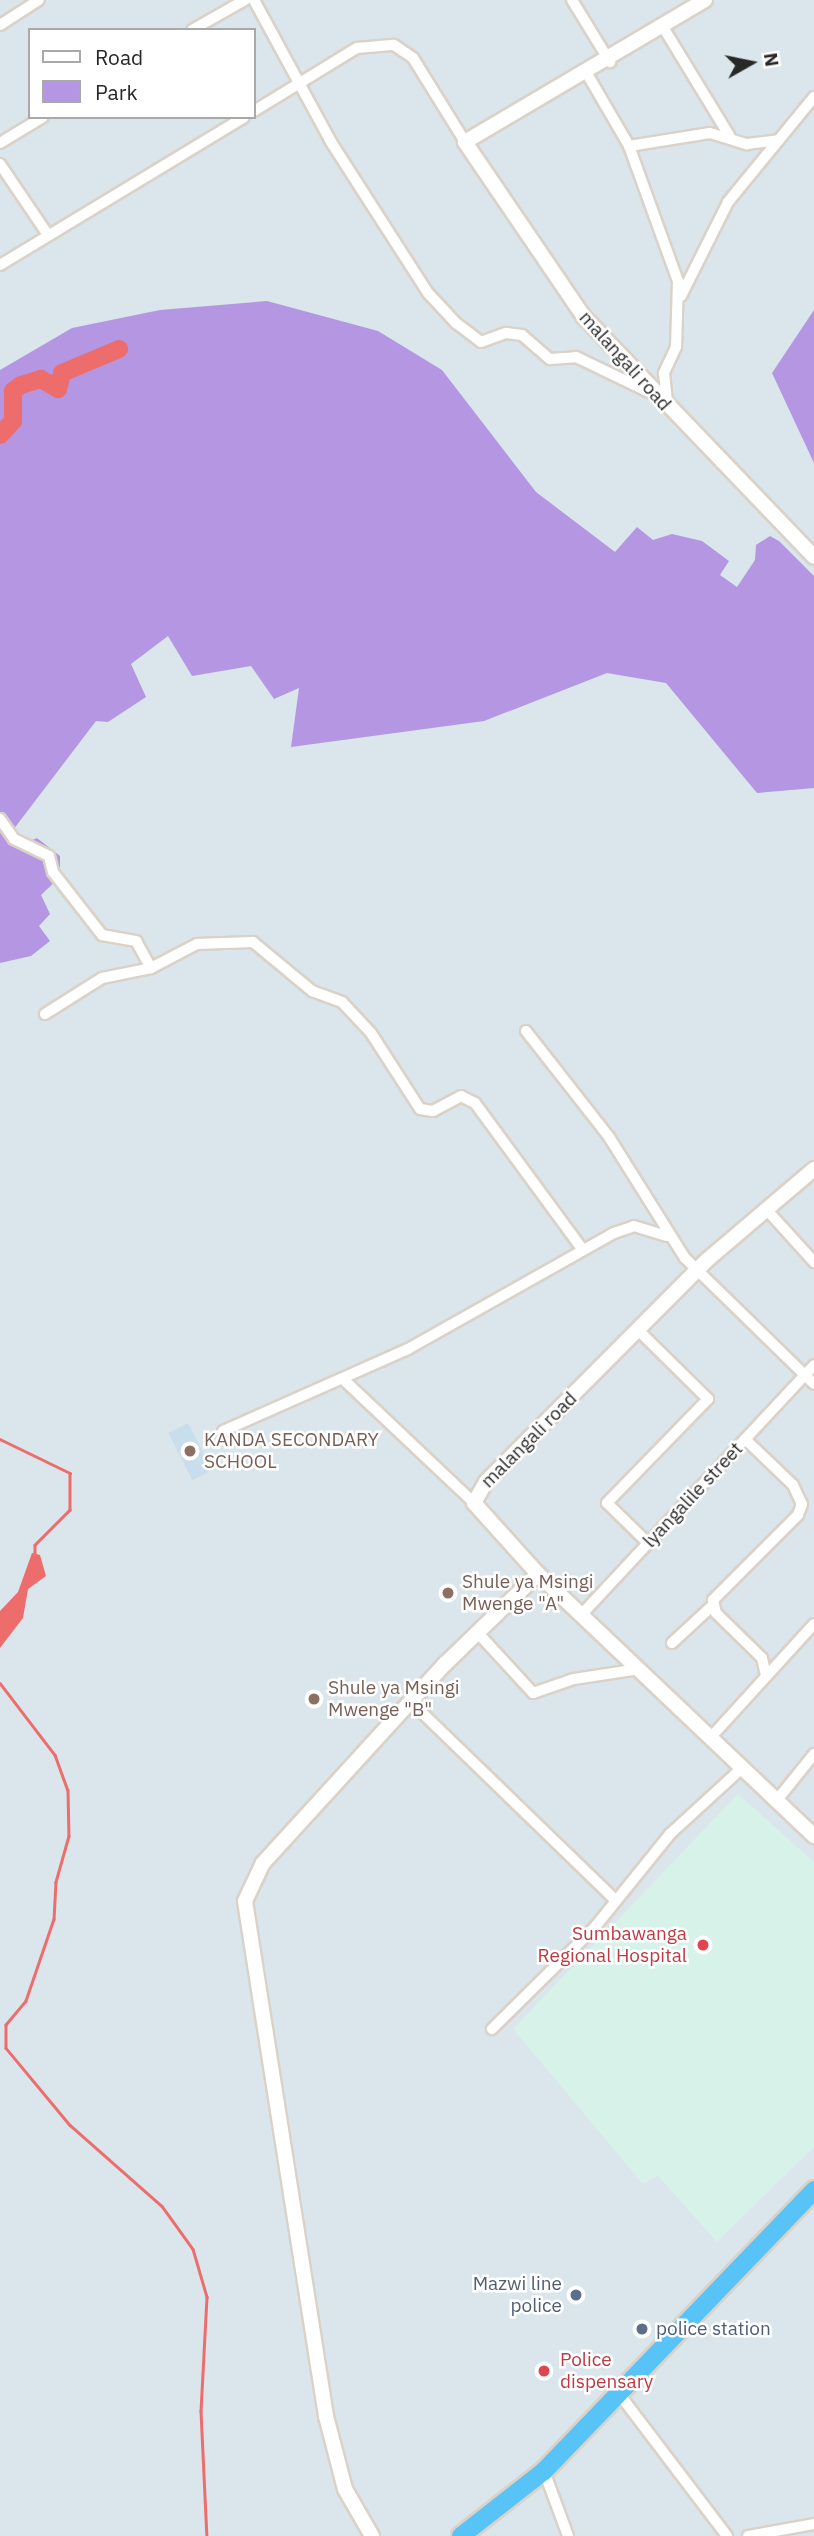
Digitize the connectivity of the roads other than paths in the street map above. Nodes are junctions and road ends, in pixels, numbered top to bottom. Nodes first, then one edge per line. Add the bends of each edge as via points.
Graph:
1 (39, 0) edge
2 (245, 0) edge
3 (254, 0) edge
4 (572, 0) edge
5 (705, 0) edge
6 (0, 25) edge
7 (663, 27) junction
8 (196, 28) edge
9 (610, 62) junction
10 (586, 72) junction
11 (298, 83) junction
12 (814, 97) edge
13 (256, 110) edge
14 (40, 119) edge
15 (241, 119) edge
16 (729, 135) junction
17 (779, 140) junction
18 (465, 142) junction
19 (0, 143) edge
20 (629, 146) junction
21 (0, 164) edge
22 (48, 235) junction
23 (0, 265) edge
24 (677, 305) junction
25 (655, 395) junction
26 (679, 423) junction
27 (814, 557) edge
28 (0, 819) edge
29 (150, 968) junction
30 (45, 1014) dead end
31 (526, 1031) dead end
32 (814, 1169) edge
33 (766, 1209) junction
34 (667, 1236) junction
35 (583, 1250) junction
36 (814, 1262) edge
37 (696, 1271) junction
38 (639, 1331) junction
39 (814, 1365) edge
40 (804, 1375) junction
41 (344, 1380) junction
42 (814, 1384) edge
43 (222, 1431) dead end
44 (745, 1439) junction
45 (474, 1503) junction
46 (648, 1543) junction
47 (538, 1574) junction
48 (712, 1606) junction
49 (582, 1614) junction
50 (814, 1624) edge
51 (477, 1632) junction
52 (672, 1643) dead end
53 (639, 1669) junction
54 (766, 1676) junction
55 (411, 1702) junction
56 (712, 1736) junction
57 (814, 1754) edge
58 (743, 1767) junction
59 (777, 1800) junction
60 (814, 1836) edge
61 (615, 1900) junction
62 (492, 2029) dead end
63 (814, 2190) edge
64 (620, 2395) junction
65 (544, 2471) junction
66 (814, 2524) edge
67 (372, 2536) edge
68 (461, 2536) edge
69 (568, 2536) edge
70 (727, 2536) edge
71 (748, 2536) edge

1 - 6 street
2 - 8 street
3 - 11 street
4 - 9 street
5 - 7 street
7 - 9 street
7 - 16 street
9 - 10 street
10 - 18 street
10 - 20 street
11 - 13 street
11 - 18 street via 357,48 394,46 413,58
11 - 25 street via 403,256 456,323 481,342 506,333 522,335 550,359 576,357
12 - 17 street
14 - 19 street
15 - 22 street
16 - 17 street via 747,144
16 - 20 street
17 - 24 street via 716,220
18 - 25 street, malangali road via 584,317
20 - 24 street via 677,281
21 - 22 street
22 - 23 street
24 - 26 street via 676,347 663,389
25 - 26 street, malangali road
26 - 27 street, malangali road
28 - 29 street via 14,839 49,856 52,872 102,934 136,941
29 - 30 street via 103,978
29 - 35 street via 212,939 253,942 312,990 342,1002 371,1033 420,1109 433,1111 461,1096 475,1103
31 - 34 street via 608,1137
32 - 33 street, malangali road
33 - 36 street
33 - 37 street, malangali road
34 - 35 street via 634,1227
34 - 37 street
35 - 41 street
37 - 38 street, malangali road
37 - 40 street
38 - 45 street, malangali road via 486,1482
38 - 46 street via 708,1399 607,1503
39 - 40 street, lyangalile street
40 - 42 street
40 - 44 street, lyangalile street
41 - 43 street
41 - 45 street
44 - 46 street, lyangalile street
44 - 48 street via 793,1485 802,1504 798,1516 719,1591
45 - 47 street, malangali road
46 - 49 street, lyangalile street
47 - 49 street, malangali road
47 - 51 street
48 - 52 street
48 - 54 street via 762,1658
49 - 53 street, malangali road
50 - 54 street
51 - 53 street via 533,1693 574,1679
51 - 55 street
53 - 56 street, malangali road
54 - 56 street
55 - 61 street
55 - 67 street via 263,1863 245,1901 326,2416 345,2489
56 - 58 street, malangali road
57 - 59 street
58 - 59 street, malangali road
58 - 61 street via 670,1834
59 - 60 street, malangali road
61 - 62 street
63 - 64 highway
64 - 65 highway
64 - 70 street
65 - 68 highway
65 - 69 street
66 - 71 street

